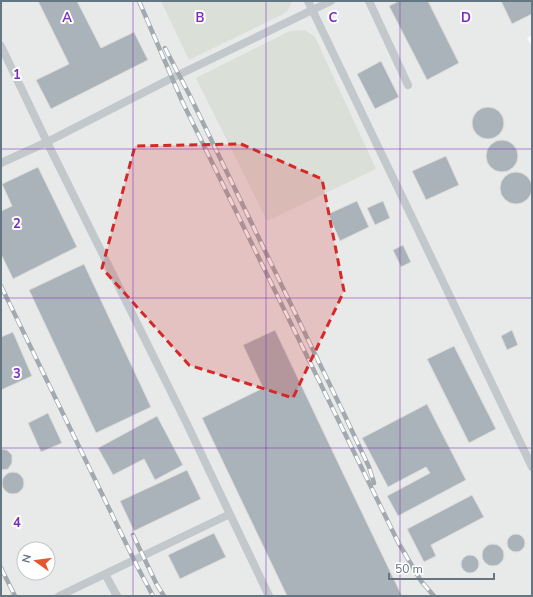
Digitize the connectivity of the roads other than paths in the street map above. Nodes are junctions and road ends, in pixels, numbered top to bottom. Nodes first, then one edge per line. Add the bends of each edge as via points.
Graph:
1 (308, 1) edge
2 (331, 1) edge
3 (370, 1) edge
4 (313, 10) junction
5 (1, 46) edge
6 (408, 85) dead end
7 (47, 142) junction
8 (1, 163) edge
9 (532, 467) edge
10 (230, 514) junction
11 (105, 574) junction
12 (59, 596) edge
13 (117, 596) edge
14 (269, 596) edge

1 - 4 lane
2 - 4 lane
3 - 6 lane
4 - 7 lane
4 - 9 lane
5 - 7 lane
7 - 8 lane
7 - 10 lane
10 - 11 lane
10 - 14 lane
11 - 12 lane
11 - 13 lane

